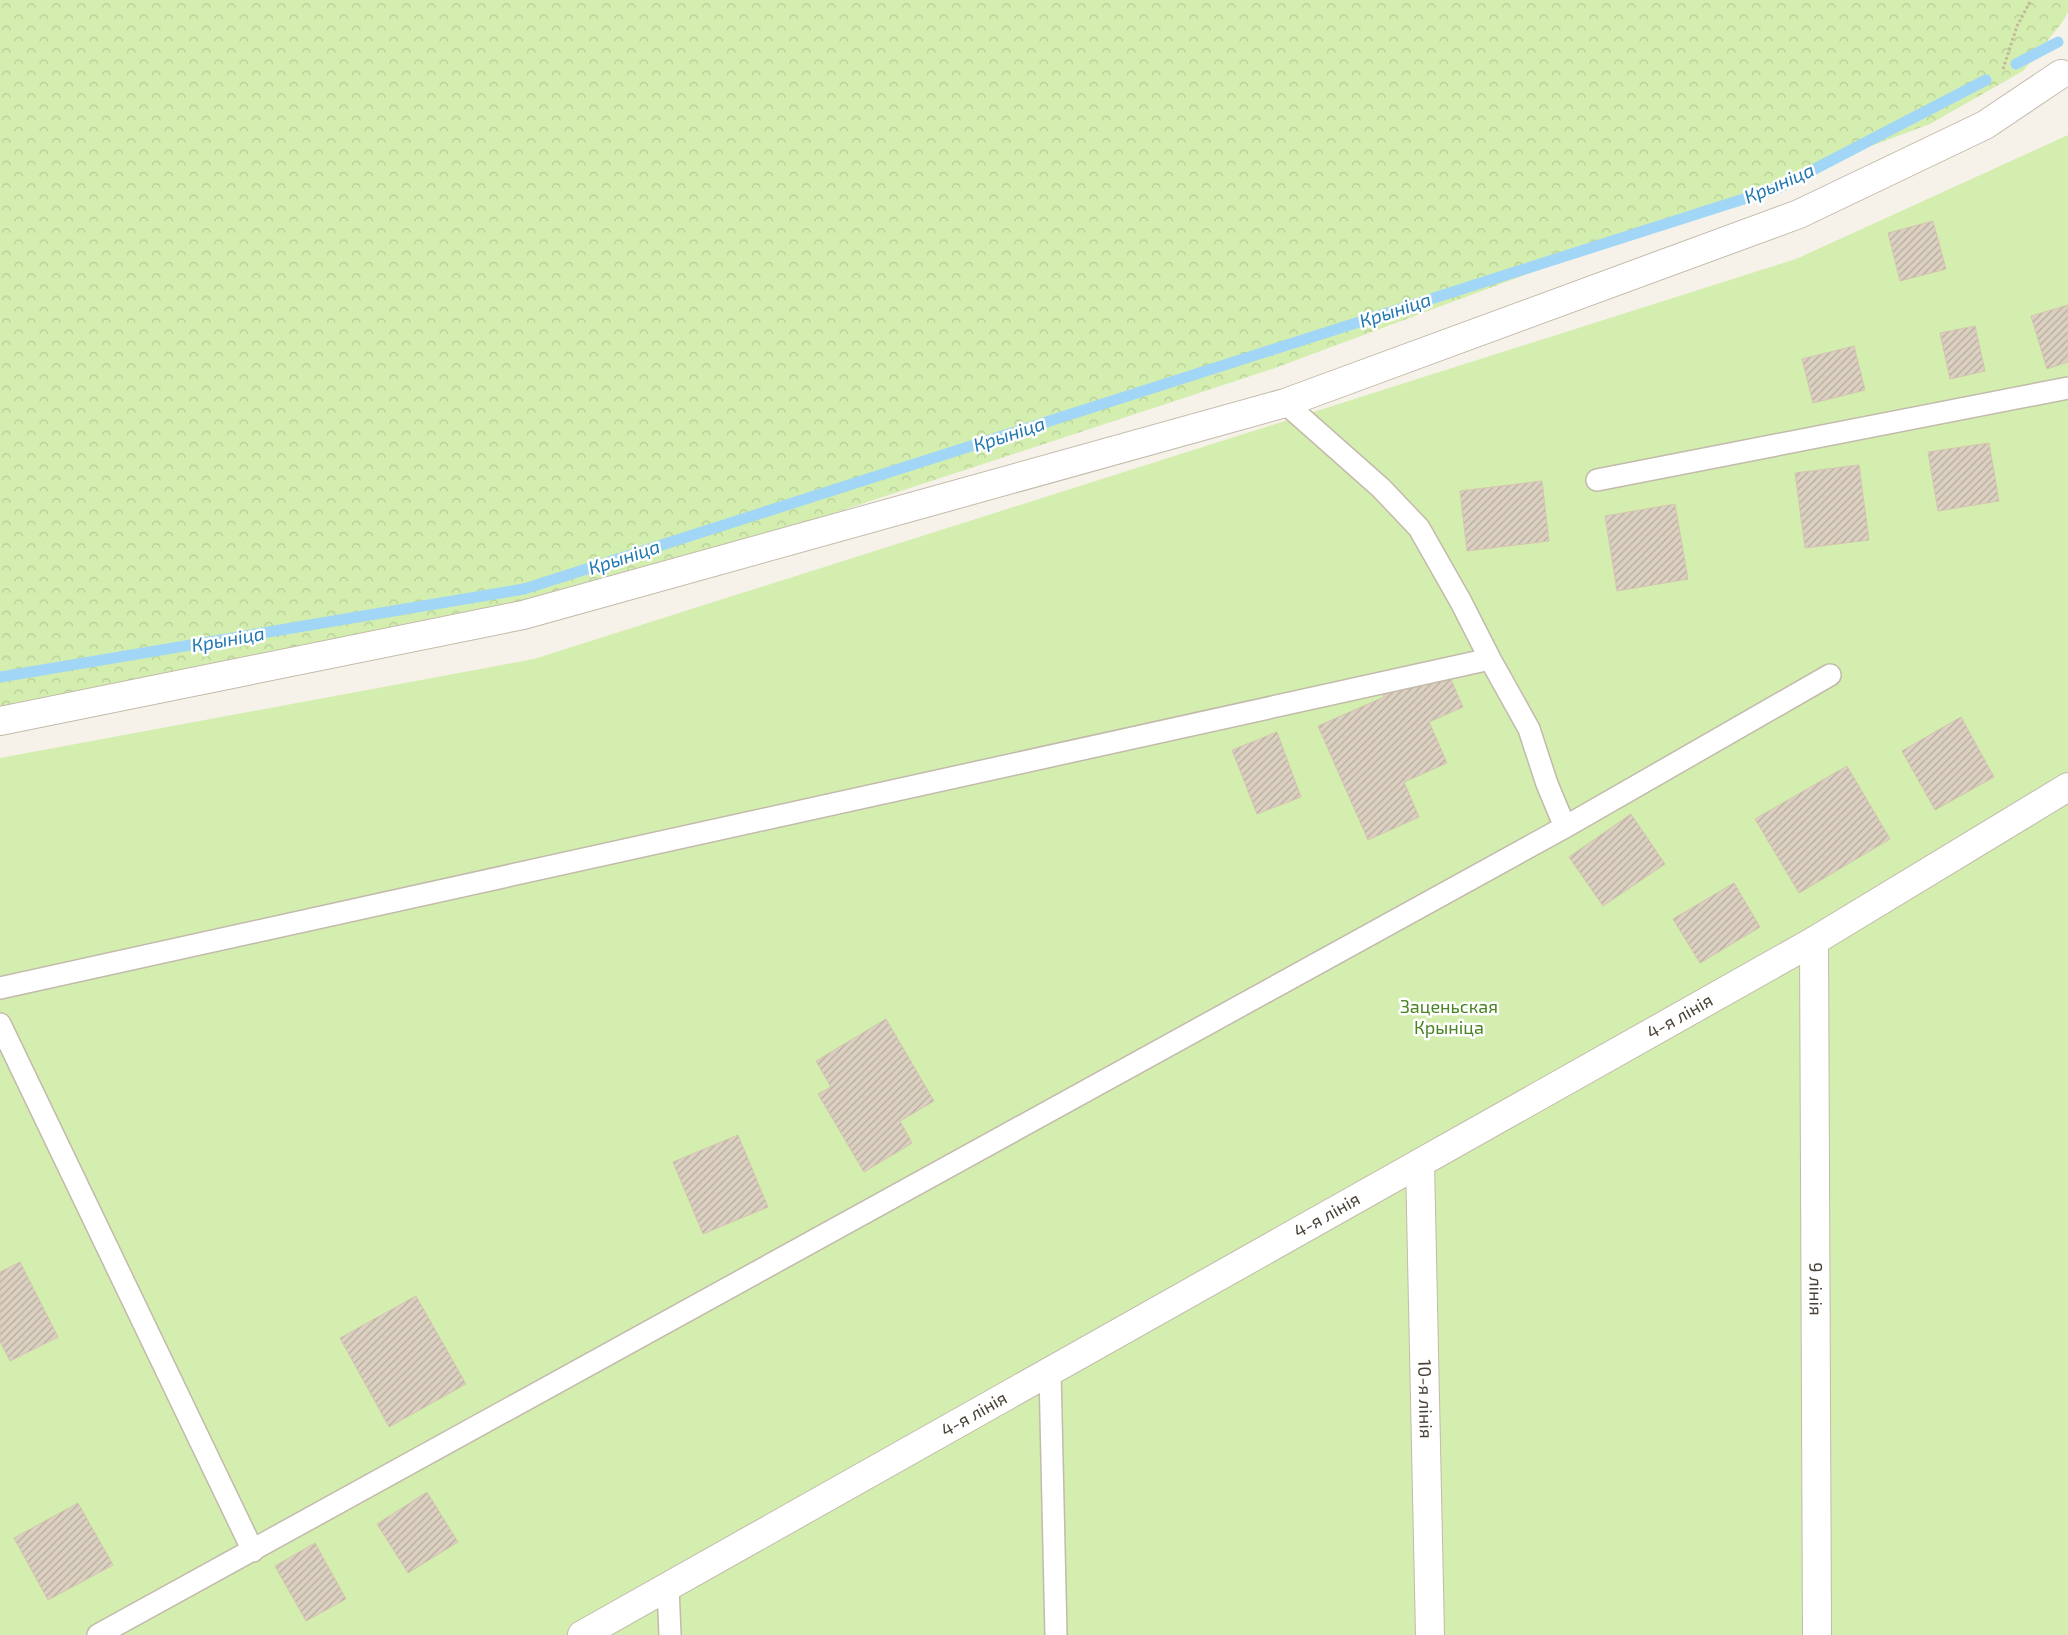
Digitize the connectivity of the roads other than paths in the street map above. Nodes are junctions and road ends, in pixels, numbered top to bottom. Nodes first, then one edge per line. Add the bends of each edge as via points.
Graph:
1 (2066, 70) edge
2 (2068, 388) edge
3 (1285, 403) junction
4 (1597, 480) dead end
5 (1490, 659) junction
6 (1830, 675) dead end
7 (0, 721) edge
8 (2068, 787) edge
9 (1565, 826) junction
10 (1814, 941) junction
11 (0, 988) edge
12 (0, 1024) edge
13 (1420, 1163) junction
14 (1050, 1372) junction
15 (254, 1551) junction
16 (668, 1587) junction
17 (98, 1635) edge
18 (582, 1635) edge
19 (670, 1635) edge
20 (1056, 1635) edge
21 (1430, 1635) edge
22 (1817, 1635) edge

1 - 3 street via 1985,125 1799,214
2 - 4 lane
3 - 5 lane via 1381,488 1419,528
3 - 7 street via 524,615
5 - 9 lane via 1528,729
5 - 11 lane
6 - 9 lane
8 - 10 street, 4-я лінія
9 - 15 lane
10 - 13 street, 4-я лінія
10 - 22 street, 9 лінія
12 - 15 lane
13 - 14 street, 4-я лінія
13 - 21 street, 10-я лінія
14 - 16 street, 4-я лінія
14 - 20 lane
15 - 17 lane
16 - 18 street, 4-я лінія
16 - 19 lane

